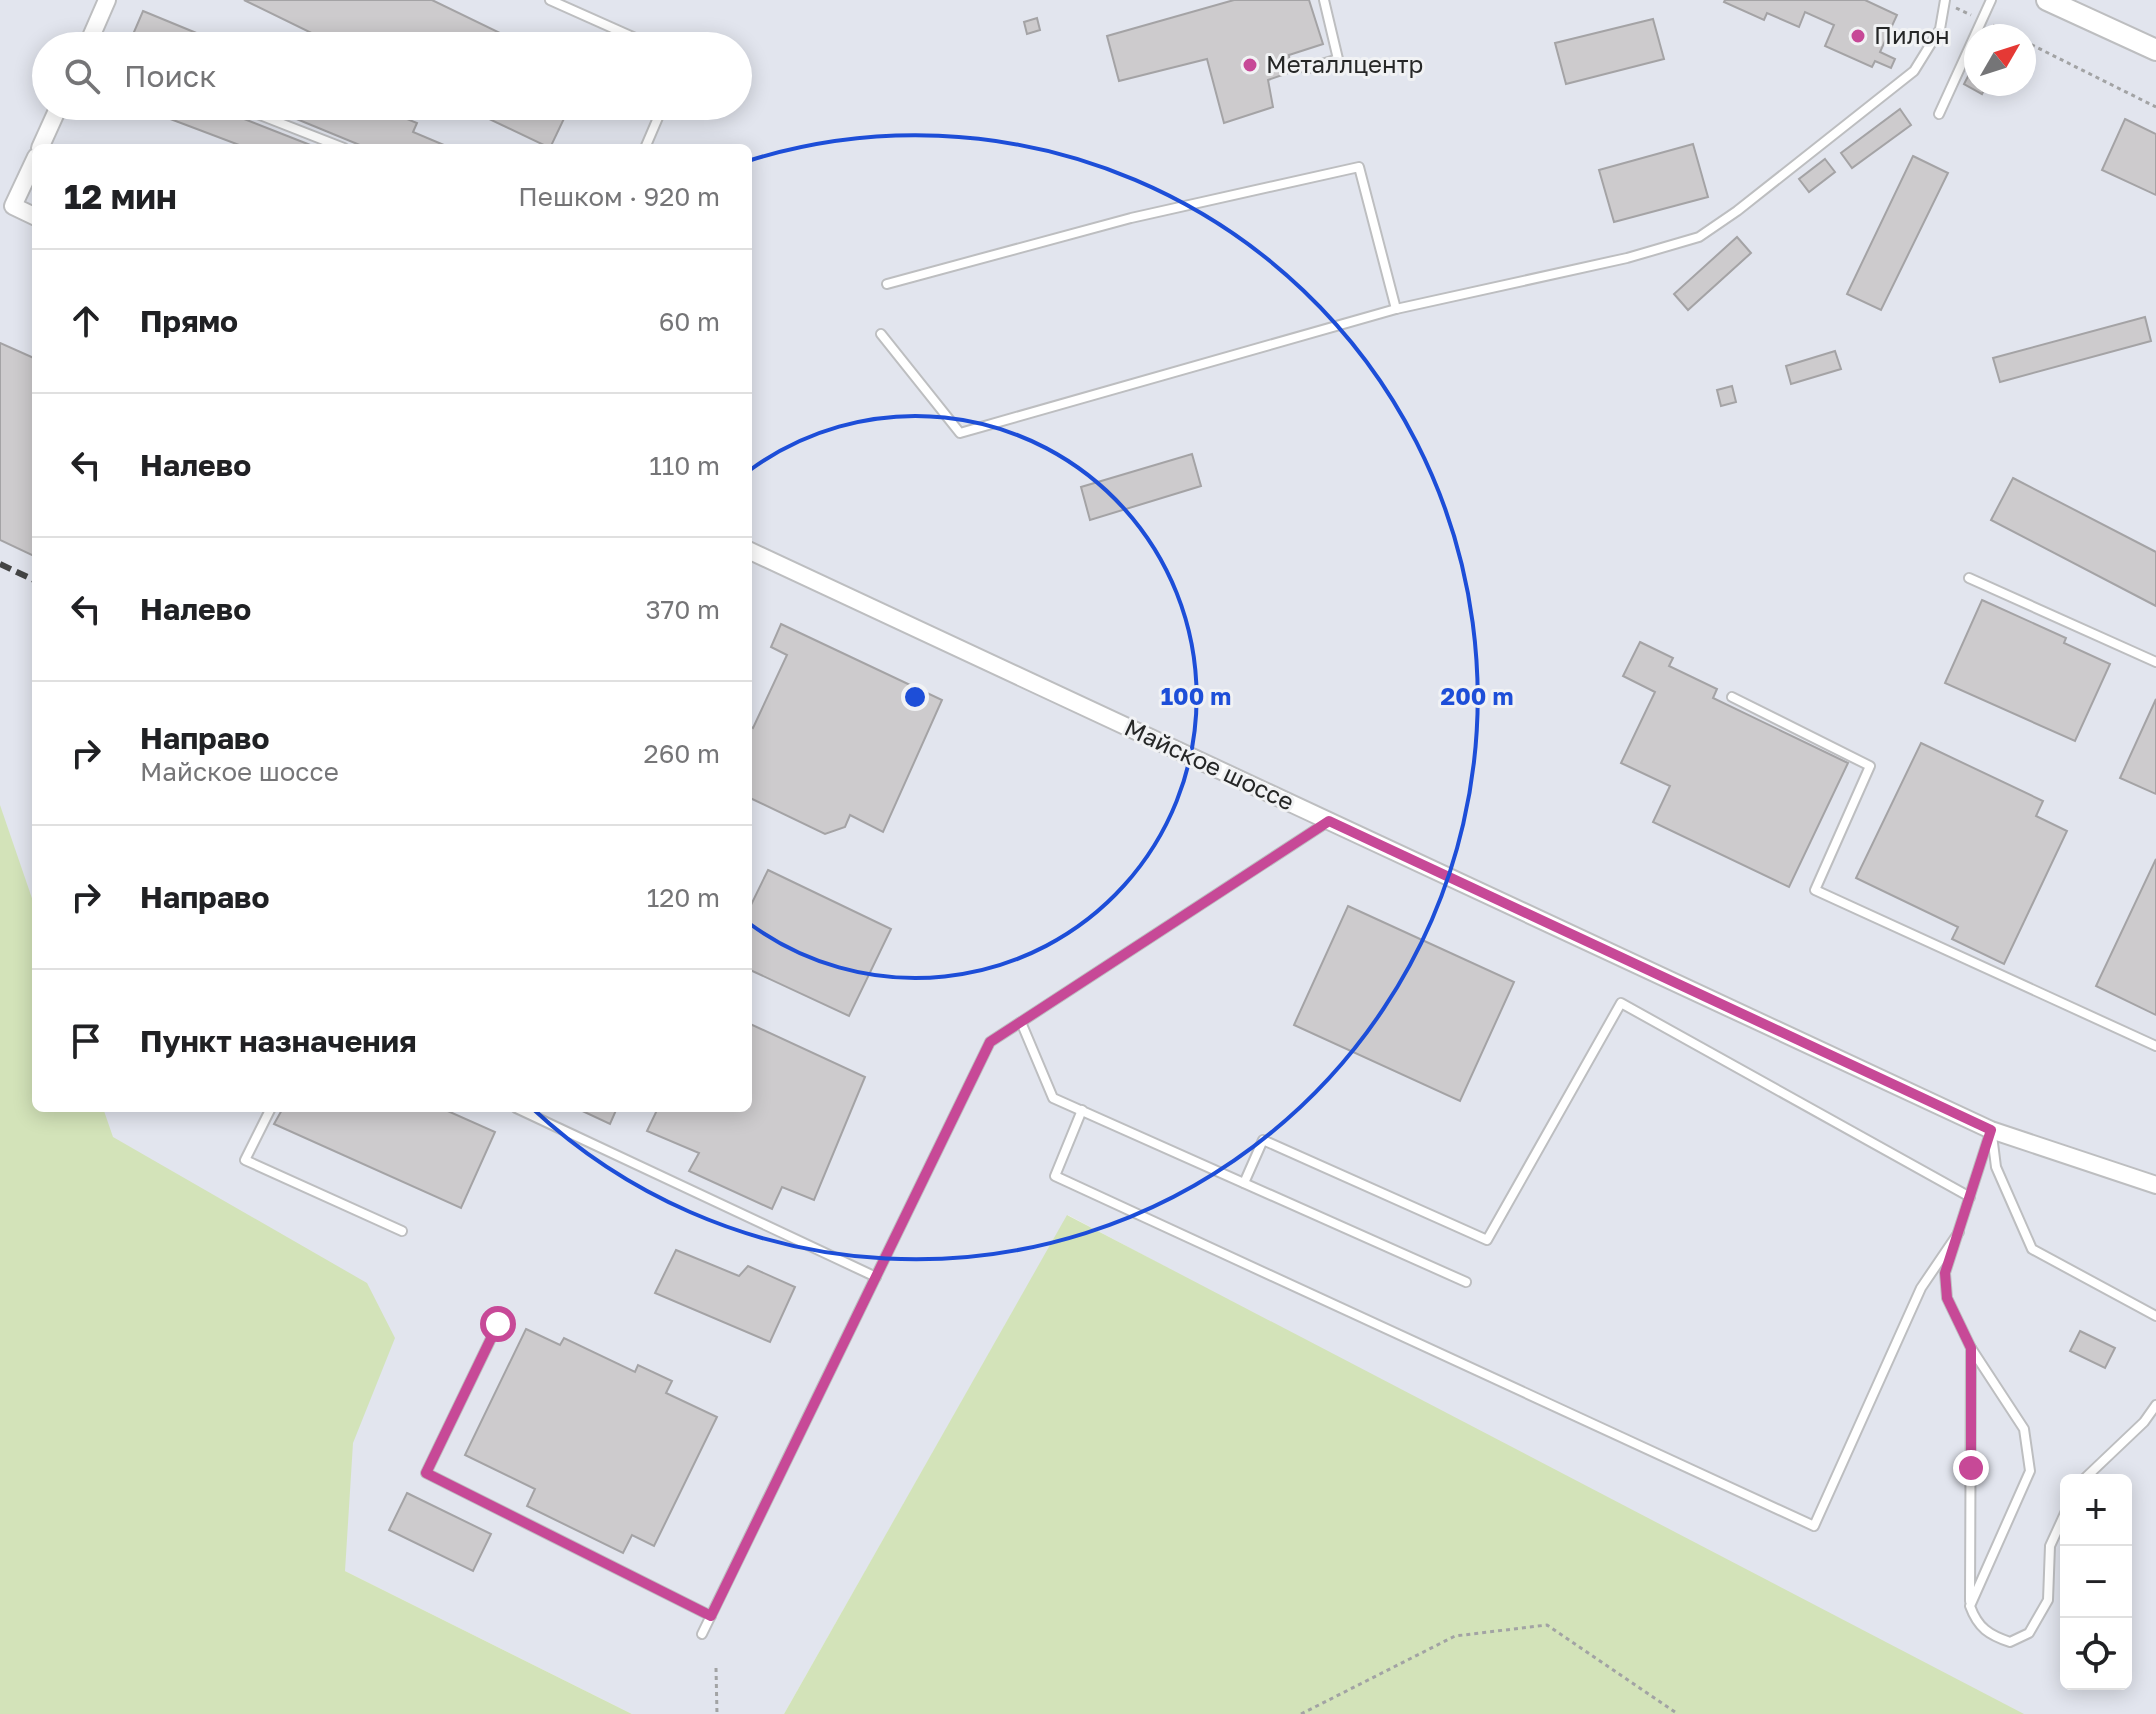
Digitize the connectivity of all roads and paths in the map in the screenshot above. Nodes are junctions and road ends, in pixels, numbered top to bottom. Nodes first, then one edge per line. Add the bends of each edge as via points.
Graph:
1 (107, 0) edge
2 (550, 0) edge
3 (1324, 0) edge
4 (1945, 0) edge
5 (1991, 0) edge
6 (2047, 0) edge
7 (93, 32) edge
8 (622, 32) edge
9 (2036, 47) edge
10 (2156, 50) edge
11 (1306, 69) dead end
12 (2156, 107) edge
13 (1939, 114) dead end
14 (53, 120) edge
15 (273, 120) edge
16 (657, 120) edge
17 (42, 144) edge
18 (334, 144) edge
19 (647, 144) edge
20 (32, 163) edge
21 (6, 203) edge
22 (32, 215) edge
23 (887, 284) dead end
24 (1396, 309) junction
25 (881, 334) dead end
26 (752, 552) edge
27 (1969, 578) dead end
28 (2156, 662) edge
29 (1732, 697) dead end
30 (1329, 821) junction
31 (1021, 1022) junction
32 (2156, 1046) edge
33 (1082, 1110) junction
34 (269, 1112) edge
35 (525, 1112) edge
36 (1991, 1130) junction
37 (1244, 1183) junction
38 (2156, 1185) edge
39 (1970, 1197) junction
40 (402, 1231) dead end
41 (1959, 1232) junction
42 (876, 1277) junction
43 (1466, 1282) dead end
44 (2156, 1316) edge
45 (498, 1324) dead end
46 (1971, 1348) junction
47 (2156, 1405) edge
48 (2089, 1474) edge
49 (2060, 1524) edge
50 (1970, 1606) junction
51 (711, 1616) junction
52 (702, 1634) dead end
53 (716, 1668) dead end
54 (717, 1714) edge
55 (1301, 1714) edge
56 (1678, 1714) edge

1 - 7 street
2 - 8 lane
3 - 11 lane via 1338,59
4 - 24 lane via 1940,29 1914,71 1699,237
5 - 13 lane
6 - 10 street
9 - 12 path
14 - 17 street
15 - 18 lane
16 - 19 lane
20 - 21 street
21 - 22 street
23 - 24 lane via 1131,218 1359,167
24 - 25 lane via 960,433
26 - 30 street, Майское шоссе
27 - 28 lane
29 - 32 lane via 1870,766 1815,890
30 - 31 lane
30 - 36 street, Майское шоссе
31 - 33 lane via 1053,1098
31 - 42 lane via 990,1042
33 - 37 lane
33 - 41 lane via 1055,1176 1814,1526 1921,1288
34 - 40 lane via 245,1160
35 - 42 lane
36 - 38 street, Майское шоссе
36 - 39 lane
36 - 44 lane via 1996,1167 2032,1249
37 - 39 lane via 1263,1140 1487,1240 1621,1003
37 - 43 lane
39 - 41 lane
41 - 46 lane via 1945,1273 1947,1298
42 - 51 lane
45 - 51 lane via 426,1473
46 - 50 lane
46 - 50 lane via 2024,1429 2030,1471
47 - 48 lane
49 - 50 lane via 2050,1546 2048,1600 2029,1633 2010,1642 1989,1635 1975,1622
51 - 52 lane
53 - 54 path
55 - 56 path via 1455,1636 1547,1625

